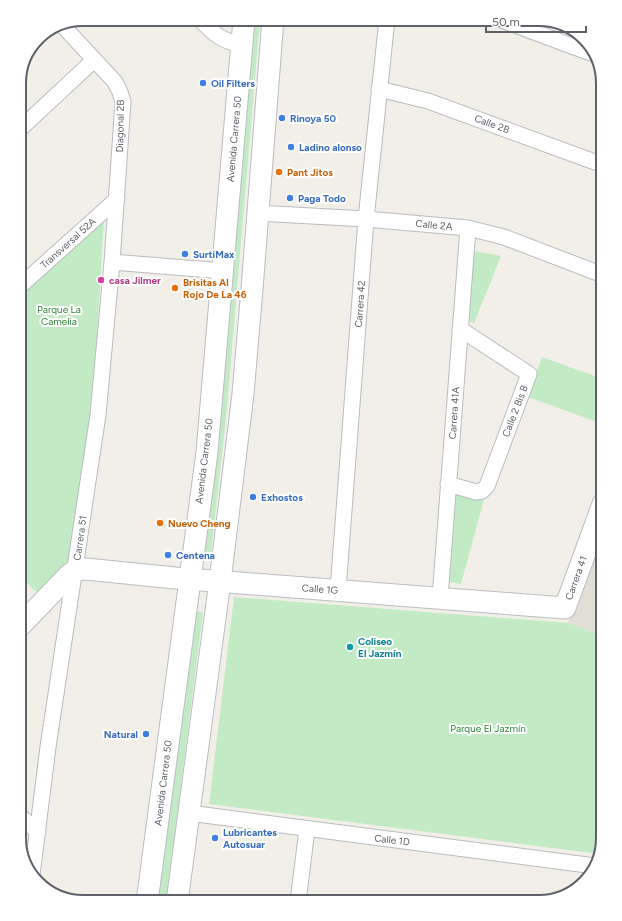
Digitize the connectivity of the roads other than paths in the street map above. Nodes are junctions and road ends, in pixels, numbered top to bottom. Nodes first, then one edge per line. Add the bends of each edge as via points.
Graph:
1 (206, 26) edge
2 (243, 26) edge
3 (272, 26) edge
4 (386, 26) edge
5 (518, 26) edge
6 (66, 29) edge
7 (242, 45) junction
8 (586, 51) edge
9 (94, 60) junction
10 (379, 89) junction
11 (26, 123) edge
12 (596, 162) edge
13 (117, 199) junction
14 (257, 213) junction
15 (366, 218) junction
16 (468, 228) junction
17 (112, 262) junction
18 (223, 272) junction
19 (596, 272) edge
20 (26, 281) edge
21 (460, 329) junction
22 (448, 484) junction
23 (596, 523) edge
24 (76, 570) junction
25 (189, 579) junction
26 (220, 581) junction
27 (338, 590) junction
28 (440, 598) junction
29 (565, 608) joint
30 (26, 620) edge
31 (189, 813) junction
32 (26, 821) edge
33 (307, 829) junction
34 (38, 832) junction
35 (33, 865) edge
36 (589, 865) edge
37 (148, 895) edge
38 (178, 895) edge
39 (299, 895) edge

1 - 7 street via 222,39
2 - 7 main road, Avenida Carrera 50
3 - 14 main road
4 - 10 street, Carrera 42
5 - 8 street
6 - 9 street, Diagonal 2B
7 - 18 main road, Avenida Carrera 50
9 - 11 street
9 - 13 street, Diagonal 2B via 115,82 123,102
10 - 12 street, Calle 2B via 428,101
10 - 15 street, Carrera 42
13 - 17 street, Carrera 51
13 - 20 street, Transversal 52A
14 - 15 street, Calle 2A
14 - 26 main road via 243,394
15 - 16 street, Calle 2A
15 - 27 street, Carrera 42
16 - 19 street, Calle 2A via 504,237
16 - 21 street, Carrera 41A
17 - 18 street
17 - 24 street, Carrera 51 via 98,415
18 - 25 main road, Avenida Carrera 50 via 206,452
21 - 22 street, Carrera 41A
21 - 22 street, Calle 2 Bis B via 529,374 487,486 476,492
22 - 28 street, Carrera 41A
23 - 29 main road, Carrera 41
24 - 25 main road, Calle 1G
24 - 30 main road via 61,582
24 - 34 street, Carrera 51 via 48,747
25 - 26 main road, Calle 1G
25 - 37 main road, Avenida Carrera 50
26 - 27 main road, Calle 1G
26 - 31 main road
27 - 28 main road, Calle 1G
28 - 29 main road, Calle 1G
31 - 33 street, Calle 1D
31 - 38 main road
32 - 34 street
33 - 36 street, Calle 1D
33 - 39 street
34 - 35 street, Carrera 51

